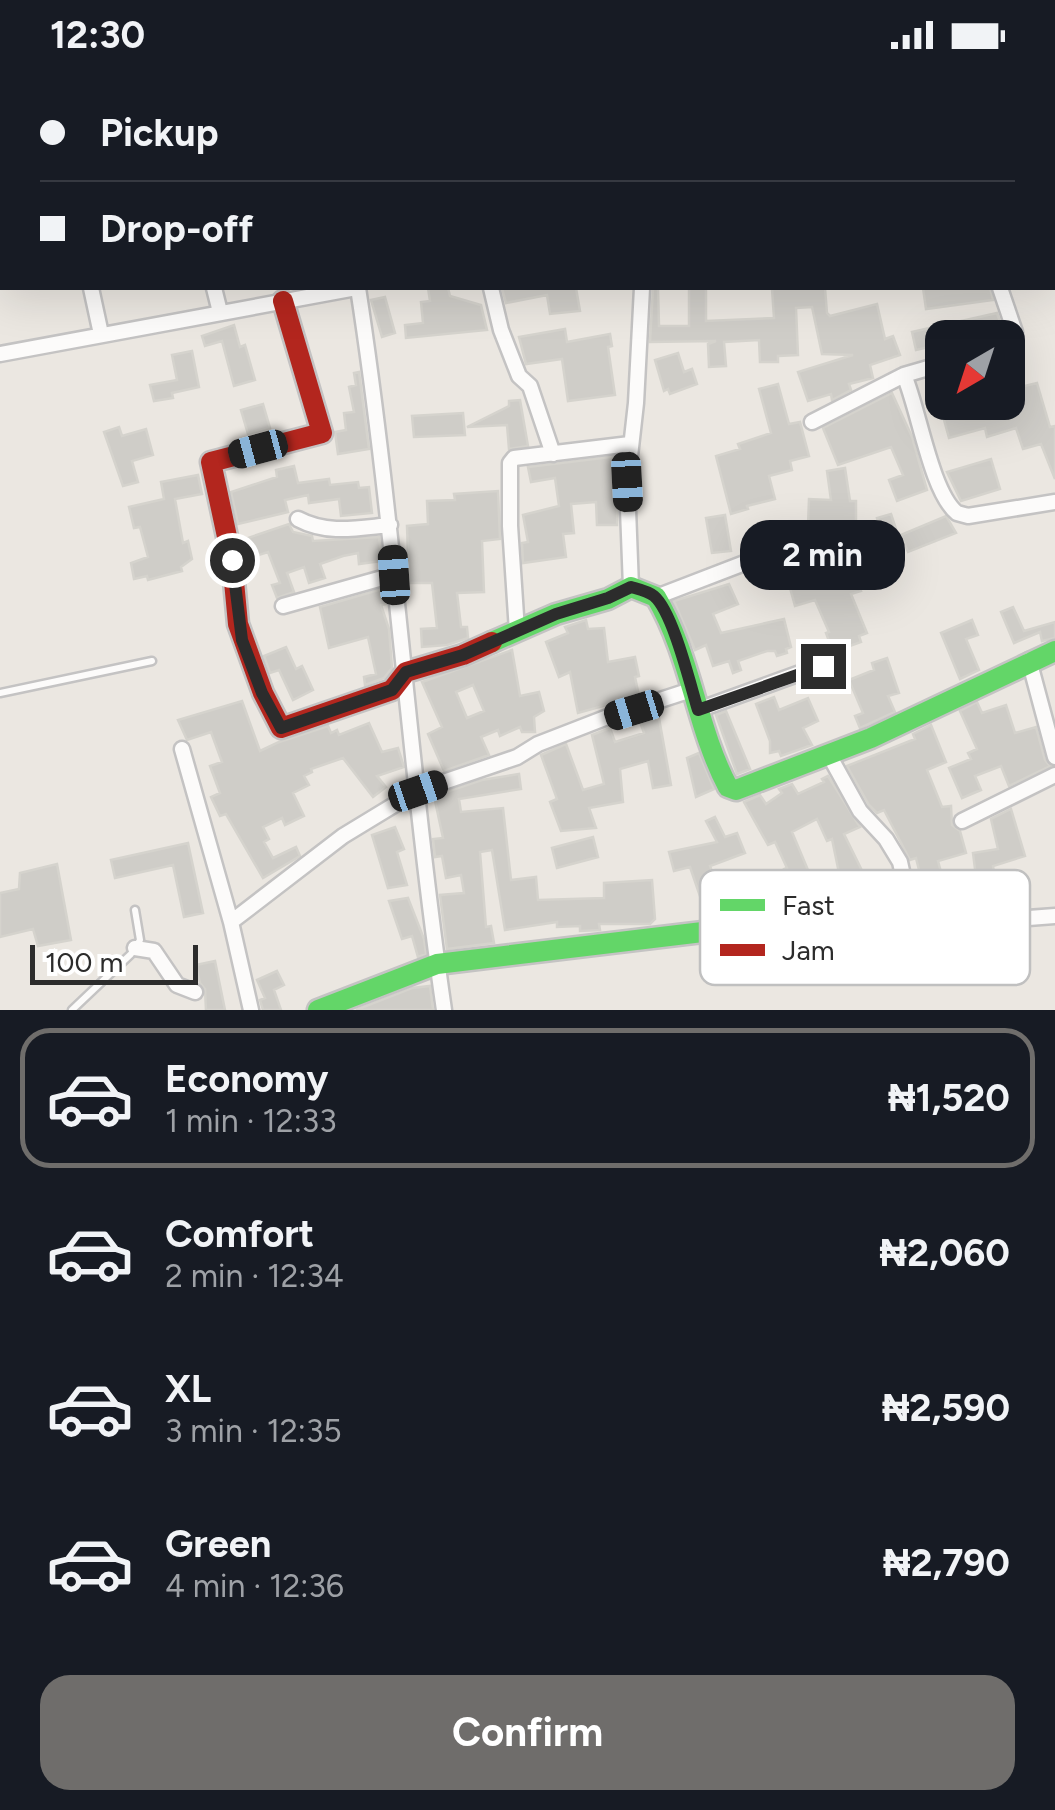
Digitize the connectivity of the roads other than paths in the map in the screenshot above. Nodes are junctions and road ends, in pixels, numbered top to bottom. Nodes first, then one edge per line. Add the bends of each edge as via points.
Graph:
1 (91, 290) edge
2 (214, 290) edge
3 (346, 290) edge
4 (357, 290) edge
5 (492, 290) edge
6 (642, 290) edge
7 (1001, 290) edge
8 (283, 301) junction
9 (220, 312) junction
10 (1012, 320) edge
11 (102, 334) junction
12 (0, 354) edge
13 (925, 369) edge
14 (904, 375) junction
15 (812, 422) dead end
16 (630, 444) junction
17 (553, 454) junction
18 (1055, 502) edge
19 (298, 519) dead end
20 (390, 525) junction
21 (773, 552) dead end
22 (394, 575) junction
23 (631, 587) junction
24 (656, 597) junction
25 (283, 606) dead end
26 (517, 631) junction
27 (1055, 652) edge
28 (1028, 660) junction
29 (152, 661) dead end
30 (825, 664) dead end
31 (406, 672) junction
32 (0, 693) edge
33 (695, 700) junction
34 (182, 749) dead end
35 (828, 755) junction
36 (1055, 757) edge
37 (1055, 775) edge
38 (418, 791) junction
39 (962, 822) dead end
40 (902, 870) edge
41 (135, 910) dead end
42 (1055, 916) edge
43 (1030, 918) edge
44 (232, 922) junction
45 (700, 933) edge
46 (135, 948) junction
47 (437, 964) junction
48 (195, 992) dead end
49 (72, 1010) edge
50 (251, 1010) edge
51 (318, 1010) edge
52 (444, 1010) edge

1 - 11 street
2 - 9 street
3 - 8 street
4 - 20 street
5 - 17 street via 518,376 530,386
6 - 16 street
7 - 10 street
8 - 9 street
8 - 31 street via 322,433 210,462 242,640 281,728 392,690
9 - 11 street
11 - 12 street
13 - 14 street
14 - 15 street
14 - 18 street via 943,496 956,514
16 - 17 street
16 - 23 street
17 - 26 street via 514,458 508,467
19 - 20 street via 339,530
20 - 22 street
21 - 24 street
22 - 25 street
22 - 31 street
23 - 24 street
23 - 26 street
24 - 33 street
26 - 31 street
27 - 28 street
28 - 35 street
28 - 36 street
29 - 32 lane
30 - 33 street
31 - 38 street
33 - 35 street via 728,787 736,790
33 - 38 street via 605,718
34 - 44 street
35 - 40 street
37 - 39 street
38 - 44 street via 343,836
38 - 47 street
41 - 46 lane
42 - 43 street
44 - 50 street
45 - 47 street
46 - 48 street via 154,952 177,984
46 - 49 lane
47 - 51 street
47 - 52 street

